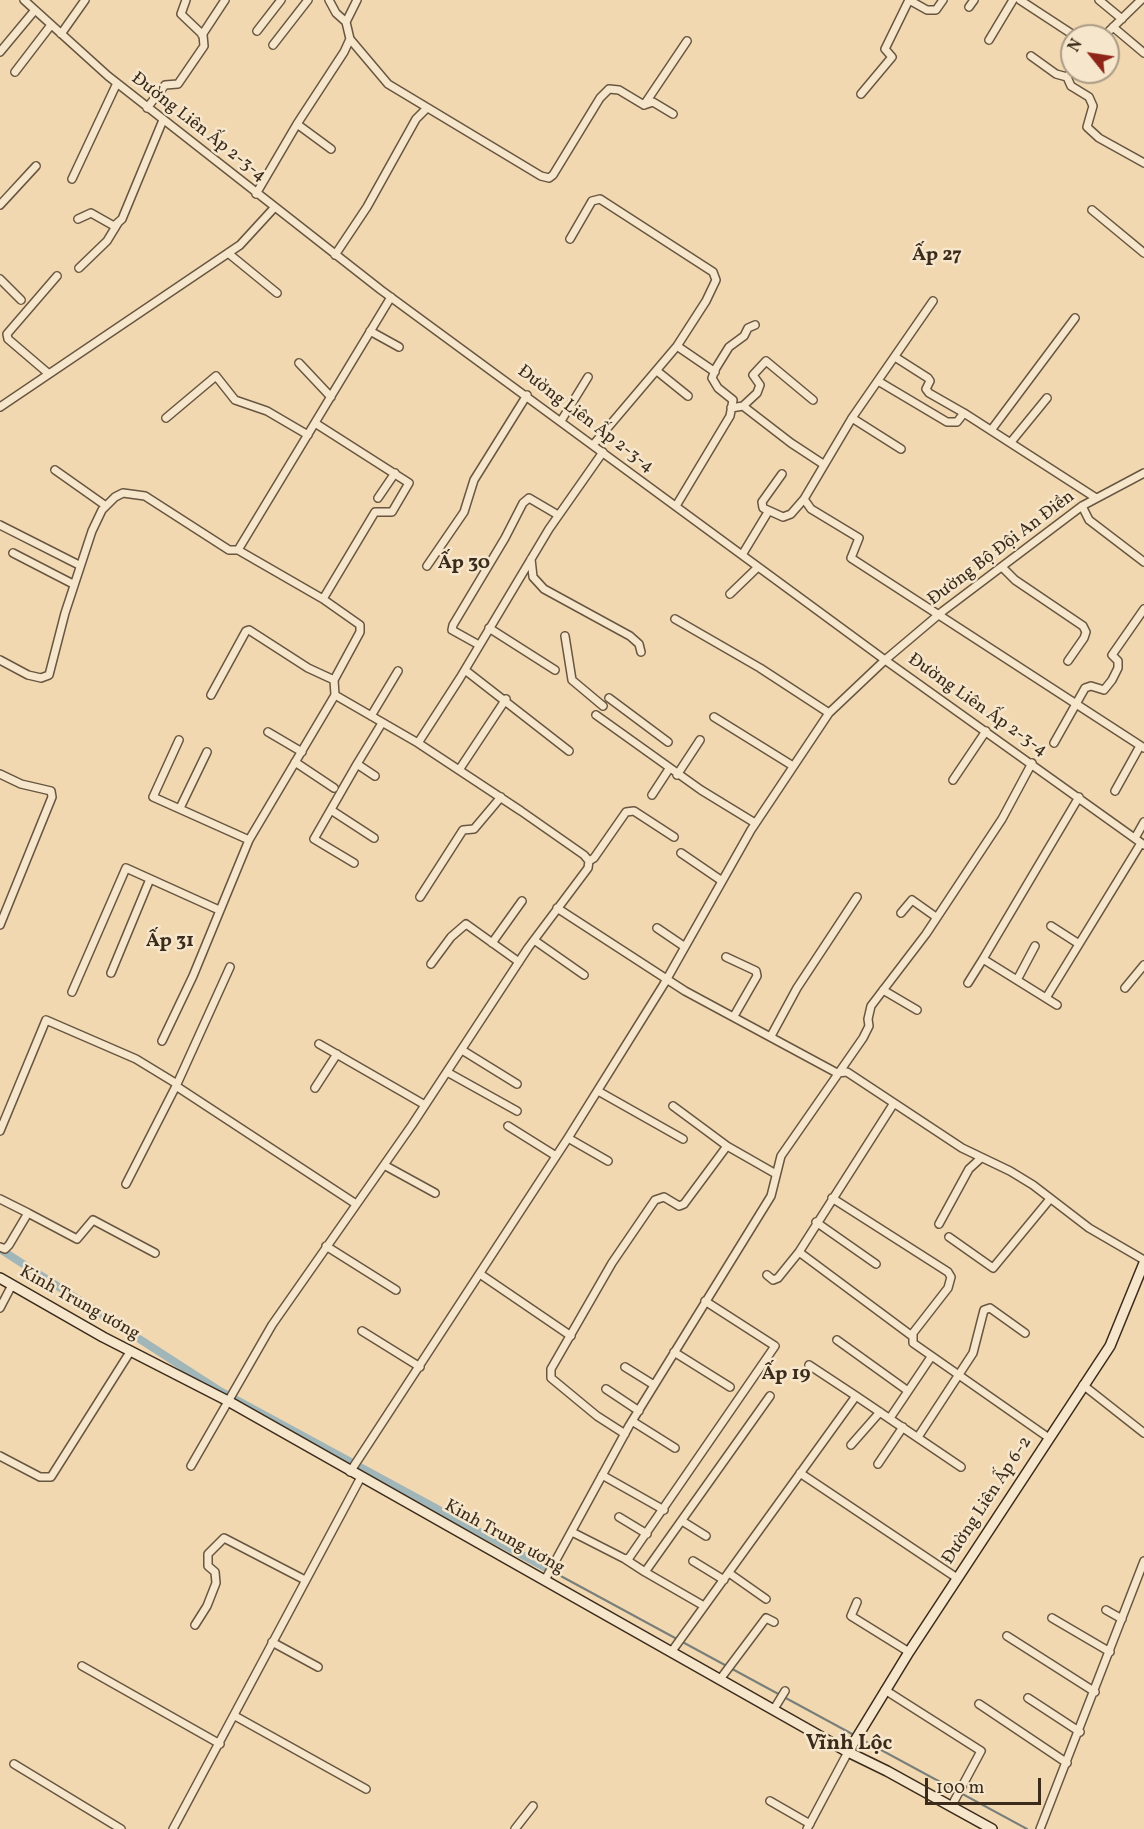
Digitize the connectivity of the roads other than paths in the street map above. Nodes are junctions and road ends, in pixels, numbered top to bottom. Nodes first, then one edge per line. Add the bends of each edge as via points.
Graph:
1 (24, 0) edge
2 (85, 0) edge
3 (186, 0) edge
4 (225, 0) edge
5 (281, 0) edge
6 (308, 0) edge
7 (329, 0) edge
8 (909, 0) edge
9 (943, 0) edge
10 (974, 0) edge
11 (1013, 0) edge
12 (1020, 0) edge
13 (1100, 0) edge
14 (1141, 0) edge
15 (353, 2) edge
16 (969, 7) dead end
17 (35, 10) junction
18 (1122, 19) junction
19 (346, 22) junction
20 (1116, 24) edge
21 (51, 25) junction
22 (1060, 26) edge
23 (257, 31) dead end
24 (1120, 33) edge
25 (61, 34) junction
26 (202, 35) junction
27 (350, 39) junction
28 (989, 40) dead end
29 (687, 41) dead end
30 (273, 45) dead end
31 (0, 52) edge
32 (1144, 53) edge
33 (1031, 56) dead end
34 (15, 72) dead end
35 (1060, 75) edge
36 (117, 83) junction
37 (1070, 84) edge
38 (861, 94) dead end
39 (644, 105) junction
40 (147, 108) junction
41 (426, 109) junction
42 (673, 114) dead end
43 (163, 120) junction
44 (297, 124) junction
45 (331, 149) dead end
46 (1144, 164) edge
47 (36, 166) dead end
48 (72, 178) dead end
49 (256, 194) junction
50 (0, 205) edge
51 (274, 208) junction
52 (1092, 210) dead end
53 (78, 219) dead end
54 (118, 223) junction
55 (570, 239) dead end
56 (228, 253) junction
57 (1144, 253) edge
58 (335, 255) junction
59 (79, 268) dead end
60 (57, 276) dead end
61 (0, 279) edge
62 (277, 293) dead end
63 (391, 297) junction
64 (21, 300) dead end
65 (933, 301) dead end
66 (1075, 318) dead end
67 (755, 325) dead end
68 (370, 331) junction
69 (677, 346) junction
70 (399, 347) dead end
71 (896, 357) junction
72 (299, 363) dead end
73 (657, 371) junction
74 (715, 372) junction
75 (49, 374) junction
76 (588, 377) dead end
77 (878, 381) junction
78 (526, 395) junction
79 (688, 396) dead end
80 (331, 397) junction
81 (1047, 398) dead end
82 (813, 400) dead end
83 (743, 406) junction
84 (0, 407) edge
85 (731, 408) junction
86 (964, 413) junction
87 (166, 418) dead end
88 (852, 418) junction
89 (561, 421) junction
90 (315, 423) junction
91 (992, 429) junction
92 (308, 435) junction
93 (1011, 442) junction
94 (593, 445) junction
95 (901, 448) dead end
96 (603, 452) junction
97 (823, 464) junction
98 (55, 470) dead end
99 (395, 473) junction
100 (1144, 473) edge
101 (782, 474) dead end
102 (378, 498) dead end
103 (1096, 498) junction
104 (804, 499) junction
105 (106, 506) junction
106 (676, 506) junction
107 (1082, 506) junction
108 (768, 512) junction
109 (558, 516) junction
110 (0, 525) edge
111 (238, 550) junction
112 (13, 553) dead end
113 (742, 555) junction
114 (531, 558) junction
115 (1144, 562) edge
116 (79, 565) junction
117 (427, 566) dead end
118 (758, 567) junction
119 (1002, 567) junction
120 (73, 584) junction
121 (730, 594) dead end
122 (323, 599) junction
123 (1144, 609) edge
124 (938, 615) junction
125 (675, 619) dead end
126 (489, 628) junction
127 (566, 636) dead end
128 (479, 645) junction
129 (641, 652) dead end
130 (0, 660) edge
131 (885, 660) junction
132 (1068, 661) dead end
133 (465, 670) junction
134 (555, 670) dead end
135 (398, 671) dead end
136 (334, 680) junction
137 (211, 695) dead end
138 (335, 695) junction
139 (609, 698) dead end
140 (506, 699) junction
141 (1076, 705) junction
142 (603, 706) dead end
143 (829, 713) junction
144 (596, 715) dead end
145 (370, 716) junction
146 (714, 717) dead end
147 (382, 723) junction
148 (986, 731) junction
149 (268, 732) dead end
150 (179, 740) dead end
151 (700, 740) dead end
152 (668, 742) dead end
153 (1054, 743) dead end
154 (418, 744) junction
155 (1142, 747) edge
156 (570, 751) dead end
157 (207, 752) dead end
158 (302, 752) junction
159 (296, 762) junction
160 (1032, 763) junction
161 (357, 764) junction
162 (793, 766) junction
163 (669, 769) junction
164 (459, 770) junction
165 (0, 774) edge
166 (677, 775) junction
167 (375, 776) dead end
168 (953, 780) dead end
169 (334, 788) dead end
170 (1115, 790) dead end
171 (652, 795) dead end
172 (501, 797) junction
173 (1079, 797) junction
174 (180, 808) junction
175 (331, 810) junction
176 (1144, 822) edge
177 (755, 823) junction
178 (374, 837) dead end
179 (674, 837) dead end
180 (249, 840) junction
181 (1140, 842) edge
182 (681, 853) dead end
183 (589, 861) junction
184 (354, 863) dead end
185 (150, 879) junction
186 (722, 881) junction
187 (420, 897) dead end
188 (857, 897) dead end
189 (522, 901) dead end
190 (557, 908) junction
191 (219, 910) junction
192 (901, 913) dead end
193 (936, 917) junction
194 (0, 925) edge
195 (1051, 927) dead end
196 (657, 928) dead end
197 (534, 940) junction
198 (492, 943) junction
199 (1079, 944) junction
200 (685, 946) junction
201 (1035, 946) dead end
202 (726, 957) dead end
203 (983, 959) junction
204 (519, 962) junction
205 (431, 964) dead end
206 (1144, 965) edge
207 (230, 967) dead end
208 (111, 973) dead end
209 (584, 975) dead end
210 (667, 978) junction
211 (1017, 980) junction
212 (968, 983) dead end
213 (1125, 988) dead end
214 (883, 990) junction
215 (72, 993) dead end
216 (1046, 998) junction
217 (1058, 1005) dead end
218 (917, 1010) dead end
219 (734, 1016) junction
220 (771, 1036) junction
221 (162, 1041) dead end
222 (319, 1044) dead end
223 (462, 1050) junction
224 (337, 1054) junction
225 (447, 1072) junction
226 (837, 1073) junction
227 (517, 1084) dead end
228 (176, 1085) junction
229 (315, 1088) dead end
230 (598, 1091) junction
231 (894, 1103) junction
232 (425, 1105) junction
233 (673, 1106) dead end
234 (517, 1111) dead end
235 (508, 1126) dead end
236 (0, 1131) edge
237 (568, 1138) junction
238 (683, 1139) dead end
239 (726, 1146) junction
240 (556, 1156) junction
241 (981, 1158) junction
242 (608, 1161) dead end
243 (384, 1165) junction
244 (776, 1174) junction
245 (126, 1184) dead end
246 (435, 1193) dead end
247 (832, 1197) junction
248 (0, 1199) edge
249 (1050, 1199) junction
250 (356, 1204) junction
251 (28, 1213) junction
252 (816, 1222) junction
253 (939, 1224) dead end
254 (949, 1237) dead end
255 (326, 1246) junction
256 (0, 1247) edge
257 (799, 1252) junction
258 (155, 1253) dead end
259 (1144, 1261) edge
260 (876, 1264) dead end
261 (480, 1274) junction
262 (767, 1275) dead end
263 (0, 1278) edge
264 (12, 1285) junction
265 (396, 1290) dead end
266 (705, 1300) junction
267 (0, 1308) edge
268 (362, 1331) dead end
269 (1024, 1333) dead end
270 (571, 1336) junction
271 (912, 1336) junction
272 (837, 1340) dead end
273 (130, 1352) junction
274 (674, 1352) junction
275 (931, 1357) junction
276 (809, 1365) dead end
277 (420, 1367) junction
278 (625, 1367) dead end
279 (957, 1376) junction
280 (654, 1385) junction
281 (1083, 1386) junction
282 (730, 1387) dead end
283 (606, 1389) dead end
284 (908, 1391) junction
285 (770, 1396) dead end
286 (856, 1396) junction
287 (229, 1399) junction
288 (639, 1411) junction
289 (880, 1412) junction
290 (890, 1418) junction
291 (632, 1421) junction
292 (903, 1426) junction
293 (1144, 1432) edge
294 (625, 1434) junction
295 (918, 1437) junction
296 (1049, 1438) junction
297 (850, 1445) dead end
298 (675, 1448) dead end
299 (0, 1456) edge
300 (878, 1464) dead end
301 (190, 1466) dead end
302 (961, 1467) dead end
303 (354, 1468) junction
304 (800, 1473) junction
305 (602, 1475) junction
306 (361, 1477) junction
307 (664, 1510) junction
308 (619, 1517) dead end
309 (682, 1521) junction
310 (572, 1532) junction
311 (647, 1534) junction
312 (706, 1536) dead end
313 (625, 1559) junction
314 (693, 1561) dead end
315 (1144, 1561) edge
316 (645, 1572) junction
317 (729, 1572) junction
318 (550, 1574) junction
319 (957, 1578) junction
320 (305, 1580) junction
321 (724, 1580) junction
322 (766, 1599) dead end
323 (857, 1602) dead end
324 (704, 1606) junction
325 (1106, 1610) dead end
326 (1052, 1618) dead end
327 (1122, 1619) junction
328 (774, 1622) dead end
329 (195, 1625) dead end
330 (1007, 1636) dead end
331 (272, 1642) junction
332 (674, 1649) junction
333 (909, 1652) junction
334 (1110, 1652) junction
335 (82, 1666) dead end
336 (318, 1667) dead end
337 (724, 1675) junction
338 (885, 1690) junction
339 (785, 1691) dead end
340 (1095, 1692) junction
341 (1028, 1698) dead end
342 (979, 1704) dead end
343 (774, 1709) junction
344 (235, 1716) junction
345 (1080, 1732) junction
346 (220, 1744) junction
347 (850, 1749) junction
348 (1067, 1763) junction
349 (14, 1764) dead end
350 (366, 1789) dead end
351 (770, 1801) dead end
352 (533, 1806) dead end
353 (951, 1807) junction
354 (808, 1826) edge
355 (121, 1829) edge
356 (174, 1829) edge
357 (515, 1829) edge
358 (992, 1829) edge
359 (1041, 1829) edge

1 - 17 street, Đường Liên Ấp 2-3-4
2 - 25 street
3 - 26 street via 182,17
4 - 26 street
5 - 23 street
6 - 30 street
7 - 19 street
8 - 9 street via 927,10 936,10
8 - 38 street via 885,49 892,57
10 - 16 street
11 - 28 street
12 - 22 street
13 - 18 street
14 - 18 street
15 - 19 street
17 - 21 street, Đường Liên Ấp 2-3-4
17 - 31 street
18 - 20 street
19 - 27 street
21 - 25 street, Đường Liên Ấp 2-3-4
21 - 34 street
24 - 32 street
25 - 36 street, Đường Liên Ấp 2-3-4
26 - 40 street via 202,51 178,84 165,84
27 - 41 street via 388,84
27 - 44 street
29 - 39 street
33 - 35 street
36 - 40 street, Đường Liên Ấp 2-3-4
36 - 48 street
37 - 46 street via 1089,97 1093,106 1086,127
39 - 41 street via 620,90 609,89 549,178
39 - 42 street via 653,102
40 - 43 street, Đường Liên Ấp 2-3-4
41 - 58 street via 416,119
43 - 49 street, Đường Liên Ấp 2-3-4
43 - 54 street
44 - 45 street
44 - 49 street
47 - 50 street
49 - 51 street, Đường Liên Ấp 2-3-4
51 - 56 street via 255,231
51 - 58 street, Đường Liên Ấp 2-3-4
52 - 57 street
53 - 54 street via 91,213 108,224
54 - 59 street via 107,241
55 - 69 street via 592,201 598,198 713,272 716,280 706,302
56 - 62 street
56 - 75 street
58 - 63 street, Đường Liên Ấp 2-3-4
60 - 75 street via 6,335
61 - 64 street
63 - 68 street
63 - 78 street, Đường Liên Ấp 2-3-4
65 - 71 street
66 - 91 street
67 - 74 street via 729,347
68 - 70 street
68 - 80 street
69 - 73 street
69 - 74 street
71 - 77 street
71 - 86 street via 928,378 929,393
72 - 80 street
73 - 79 street
73 - 94 street
74 - 85 street via 712,378 733,400
75 - 84 street
76 - 89 street
77 - 86 street via 947,422 957,422
77 - 88 street
78 - 89 street, Đường Liên Ấp 2-3-4
78 - 117 street via 474,480 464,512
80 - 90 street
81 - 93 street
82 - 83 street via 765,361 753,377 760,385 759,390
83 - 85 street
83 - 97 street
85 - 106 street via 730,416
86 - 91 street
87 - 92 street via 216,376 235,400 267,411
88 - 95 street
88 - 97 street
89 - 94 street, Đường Liên Ấp 2-3-4
90 - 92 street
90 - 99 street
91 - 93 street
92 - 111 street
93 - 103 street
94 - 96 street, Đường Liên Ấp 2-3-4
96 - 106 street, Đường Liên Ấp 2-3-4
96 - 109 street
97 - 104 street
98 - 105 street
99 - 102 street
99 - 122 street via 409,483 407,490 392,512 375,512
100 - 103 street, Đường Bộ Đội An Điền
101 - 108 street via 762,504
103 - 107 street, Đường Bộ Đội An Điền
104 - 108 street via 785,517
104 - 124 street via 812,509 859,538 851,558
105 - 111 street via 123,493 145,496 229,550
105 - 116 street
106 - 113 street, Đường Liên Ấp 2-3-4
107 - 115 street via 1089,520
107 - 119 street, Đường Bộ Đội An Điền
108 - 113 street
109 - 114 street
109 - 128 street via 529,498 523,503 452,630
110 - 116 street
111 - 122 street
112 - 120 street
113 - 118 street, Đường Liên Ấp 2-3-4
114 - 126 street
114 - 129 street via 533,577 544,589 630,636
116 - 120 street
118 - 121 street
118 - 131 street, Đường Liên Ấp 2-3-4
119 - 124 street, Đường Bộ Đội An Điền
119 - 132 street via 1083,626 1084,638
120 - 130 street via 47,677 28,675
122 - 136 street via 360,625
123 - 141 street via 1112,655 1119,668 1112,680 1104,690 1085,688
124 - 131 street, Đường Bộ Đội An Điền
124 - 141 street
125 - 143 street
126 - 128 street
126 - 134 street
127 - 142 street via 572,680
128 - 133 street
131 - 143 street, Đường Bộ Đội An Điền
131 - 148 street, Đường Liên Ấp 2-3-4
133 - 140 street
133 - 154 street
135 - 145 street
136 - 137 street via 249,630
136 - 138 street
138 - 145 street
138 - 158 street
139 - 152 street
140 - 156 street
140 - 164 street
141 - 153 street
141 - 155 street
143 - 162 street, Đường Bộ Đội An Điền
144 - 163 street
145 - 147 street
146 - 162 street
147 - 154 street
147 - 161 street
148 - 160 street, Đường Liên Ấp 2-3-4
148 - 168 street
149 - 158 street
150 - 174 street via 153,797
151 - 166 street
154 - 164 street
155 - 170 street
157 - 174 street
158 - 159 street
159 - 169 street
159 - 180 street
160 - 173 street, Đường Liên Ấp 2-3-4
160 - 193 street via 1002,819
161 - 167 street
161 - 175 street
162 - 177 street, Đường Bộ Đội An Điền
163 - 166 street
163 - 171 street
164 - 172 street
165 - 194 street via 51,791 52,797
166 - 177 street
172 - 183 street
172 - 187 street via 474,829 463,830
173 - 181 street, Đường Liên Ấp 2-3-4
173 - 203 street
174 - 180 street
175 - 178 street
175 - 184 street via 314,839
176 - 181 street
177 - 186 street, Đường Bộ Đội An Điền
179 - 183 street via 634,811 626,812
180 - 191 street
181 - 199 street
182 - 186 street
183 - 190 street via 588,868
185 - 191 street
185 - 208 street
185 - 215 street via 126,867
186 - 200 street, Đường Bộ Đội An Điền
188 - 220 street via 797,988
189 - 198 street
190 - 197 street
190 - 210 street
191 - 221 street
192 - 193 street via 911,900
193 - 214 street
195 - 199 street
196 - 200 street
197 - 204 street
197 - 209 street
198 - 204 street
198 - 205 street via 466,924
199 - 216 street
200 - 210 street, Đường Bộ Đội An Điền
201 - 211 street
202 - 219 street via 756,971 757,976
203 - 211 street
203 - 212 street
204 - 223 street
206 - 213 street
207 - 228 street
210 - 219 street
210 - 230 street, Đường Bộ Đội An Điền
211 - 216 street
214 - 218 street
214 - 226 street via 871,1006 869,1026
216 - 217 street
219 - 220 street
220 - 226 street
222 - 224 street
223 - 225 street
223 - 227 street
224 - 229 street
224 - 232 street
225 - 232 street
225 - 234 street
226 - 231 street via 847,1072
226 - 244 street via 781,1156
228 - 236 street via 136,1059 46,1020
228 - 245 street
228 - 250 street
230 - 237 street, Đường Bộ Đội An Điền
230 - 238 street
231 - 241 street
231 - 247 street
232 - 243 street
233 - 239 street
235 - 240 street
237 - 240 street, Đường Bộ Đội An Điền
237 - 242 street
239 - 244 street
239 - 270 street via 684,1204 679,1206 664,1197 655,1200 612,1263
240 - 261 street, Đường Bộ Đội An Điền
241 - 249 street via 1010,1171
241 - 253 street via 969,1169
243 - 246 street
243 - 250 street
244 - 266 street via 771,1196
247 - 252 street
247 - 271 street via 951,1276 948,1288
248 - 251 street
249 - 254 street via 993,1268
249 - 259 street
250 - 255 street
251 - 256 street via 9,1245 5,1249
251 - 258 street via 77,1239 93,1220
252 - 257 street
252 - 260 street
255 - 265 street
255 - 287 street via 272,1325
257 - 262 street via 778,1278 773,1280
257 - 271 street
259 - 281 street, Đường Liên Ấp 6-2 via 1110,1346
261 - 270 street
261 - 277 street, Đường Bộ Đội An Điền
263 - 264 street, Kinh Trung ương
264 - 267 street
264 - 273 street, Kinh Trung ương
266 - 274 street
266 - 307 street via 775,1346
268 - 277 street
269 - 279 street via 987,1308 973,1353
270 - 294 street via 551,1369 551,1378 555,1385
271 - 275 street via 913,1343
272 - 284 street
273 - 287 street, Kinh Trung ương
273 - 299 street via 51,1477 44,1479
274 - 280 street
274 - 282 street
275 - 279 street
275 - 284 street
276 - 286 street
277 - 303 street, Đường Bộ Đội An Điền
278 - 280 street
279 - 295 street
279 - 296 street
280 - 288 street
281 - 293 street
281 - 296 street, Đường Liên Ấp 6-2
283 - 288 street
284 - 290 street
285 - 309 street
286 - 289 street
286 - 304 street
287 - 301 street
287 - 303 street, Kinh Trung ương
288 - 291 street
289 - 290 street
289 - 297 street
290 - 292 street
291 - 294 street
291 - 298 street
292 - 295 street
292 - 300 street
294 - 305 street
295 - 302 street
296 - 319 street, Đường Liên Ấp 6-2
303 - 306 street, Kinh Trung ương
304 - 317 street
304 - 319 street
305 - 307 street
305 - 310 street
306 - 318 street, Kinh Trung ương
306 - 320 street
307 - 311 street
308 - 311 street
309 - 312 street
309 - 316 street
310 - 313 street
310 - 318 street
311 - 313 street
313 - 316 street
314 - 321 street
315 - 327 street
316 - 324 street
317 - 321 street
317 - 322 street
318 - 332 street, Kinh Trung ương
319 - 333 street, Đường Liên Ấp 6-2
320 - 329 street via 224,1538 208,1554 208,1566 215,1572 216,1583
320 - 331 street
321 - 324 street
323 - 333 street via 851,1616
324 - 332 street
325 - 327 street
326 - 334 street
327 - 334 street
328 - 337 street via 766,1618
330 - 340 street
331 - 336 street
331 - 344 street
332 - 337 street, Kinh Trung ương
333 - 338 street, Đường Liên Ấp 6-2
334 - 340 street
335 - 346 street
337 - 343 street, Kinh Trung ương
338 - 347 street, Đường Liên Ấp 6-2
338 - 353 street via 981,1751
339 - 343 street
340 - 345 street
341 - 345 street
342 - 348 street
343 - 347 street, Kinh Trung ương
344 - 346 street
344 - 350 street
345 - 348 street
346 - 356 street
347 - 353 street, Kinh Trung ương
347 - 354 street
348 - 359 street
349 - 355 street
351 - 354 street
352 - 357 street
353 - 358 street, Kinh Trung ương

